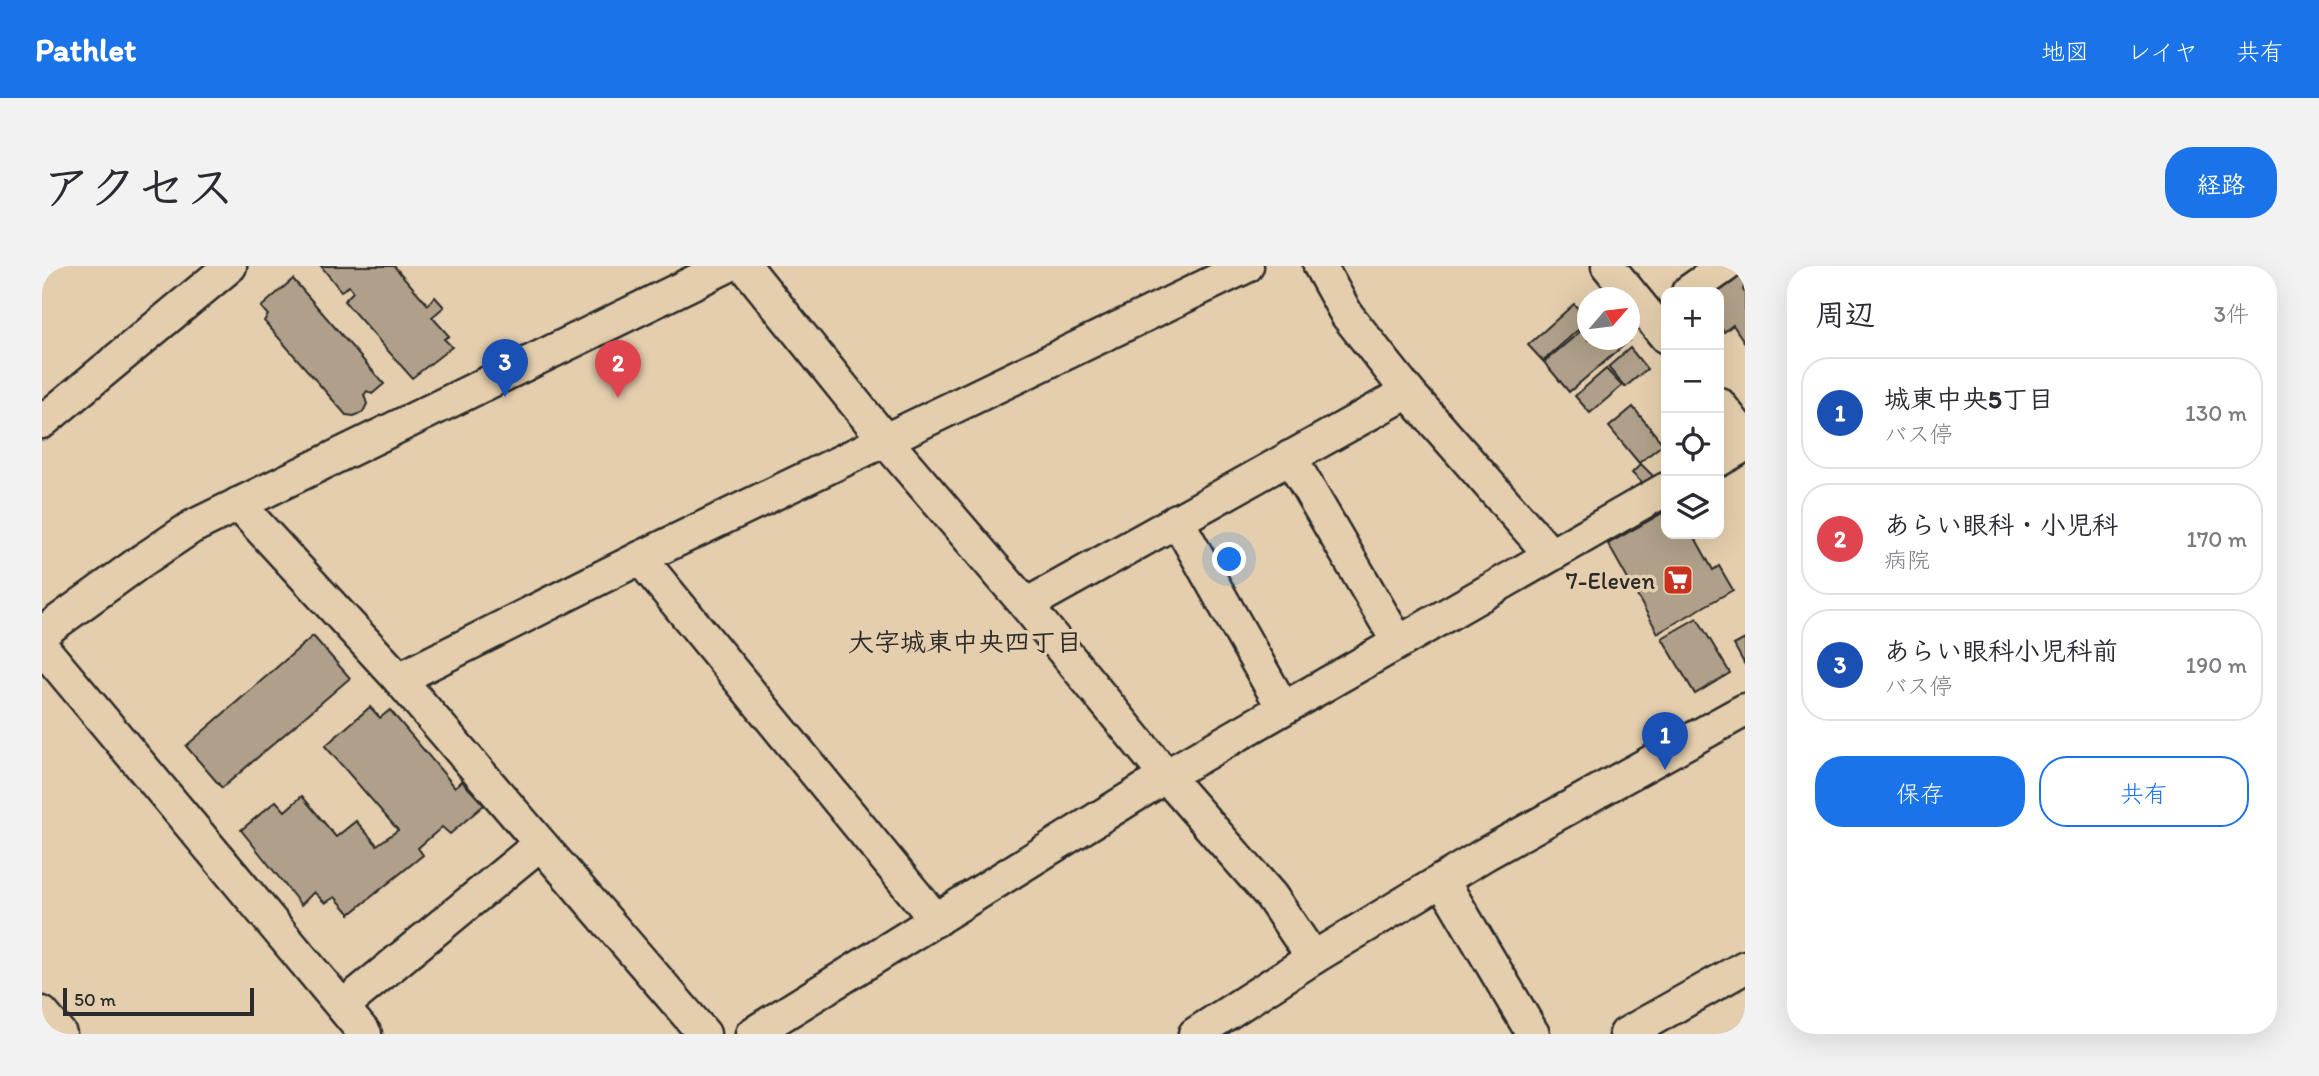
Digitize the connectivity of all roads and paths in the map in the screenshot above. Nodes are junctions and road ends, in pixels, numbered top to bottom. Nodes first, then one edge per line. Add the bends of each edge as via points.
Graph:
1 (230, 266) edge
2 (727, 266) edge
3 (745, 266) edge
4 (1247, 266) edge
5 (1320, 266) edge
6 (1608, 266) edge
7 (1725, 266) edge
8 (1695, 287) edge
9 (1661, 321) edge
10 (1408, 391) junction
11 (1724, 410) edge
12 (42, 422) edge
13 (1745, 437) edge
14 (885, 440) junction
15 (1745, 445) edge
16 (1290, 457) junction
17 (1724, 457) edge
18 (1661, 492) edge
19 (238, 504) junction
20 (1177, 520) junction
21 (1550, 554) junction
22 (640, 558) junction
23 (1026, 605) junction
24 (42, 633) edge
25 (1398, 642) junction
26 (42, 647) edge
27 (399, 679) junction
28 (1283, 708) junction
29 (1745, 710) edge
30 (1166, 776) junction
31 (540, 844) junction
32 (1442, 880) junction
33 (936, 920) junction
34 (1313, 958) junction
35 (1745, 967) edge
36 (342, 1006) junction
37 (42, 1013) edge
38 (60, 1034) edge
39 (365, 1034) edge
40 (704, 1034) edge
41 (751, 1034) edge
42 (1195, 1034) edge
43 (1533, 1034) edge
44 (1626, 1034) edge

1 - 12 street
2 - 19 street
3 - 14 street
4 - 14 street
5 - 10 street via 1347,315
6 - 9 street
7 - 8 street
10 - 16 street
10 - 21 street
11 - 13 street
14 - 22 street
14 - 23 street
15 - 17 street
16 - 20 street
16 - 25 street
18 - 21 street
19 - 24 street via 192,527
19 - 27 street
20 - 23 street
20 - 28 street
21 - 25 street
22 - 27 street
22 - 33 street
23 - 30 street
25 - 28 street
26 - 36 street
27 - 31 street
28 - 30 street
29 - 32 street
30 - 33 street
30 - 34 street via 1271,896
31 - 36 street
31 - 40 street
32 - 34 street
32 - 43 street
33 - 41 street
34 - 42 street
35 - 44 street
36 - 39 street
37 - 38 street

